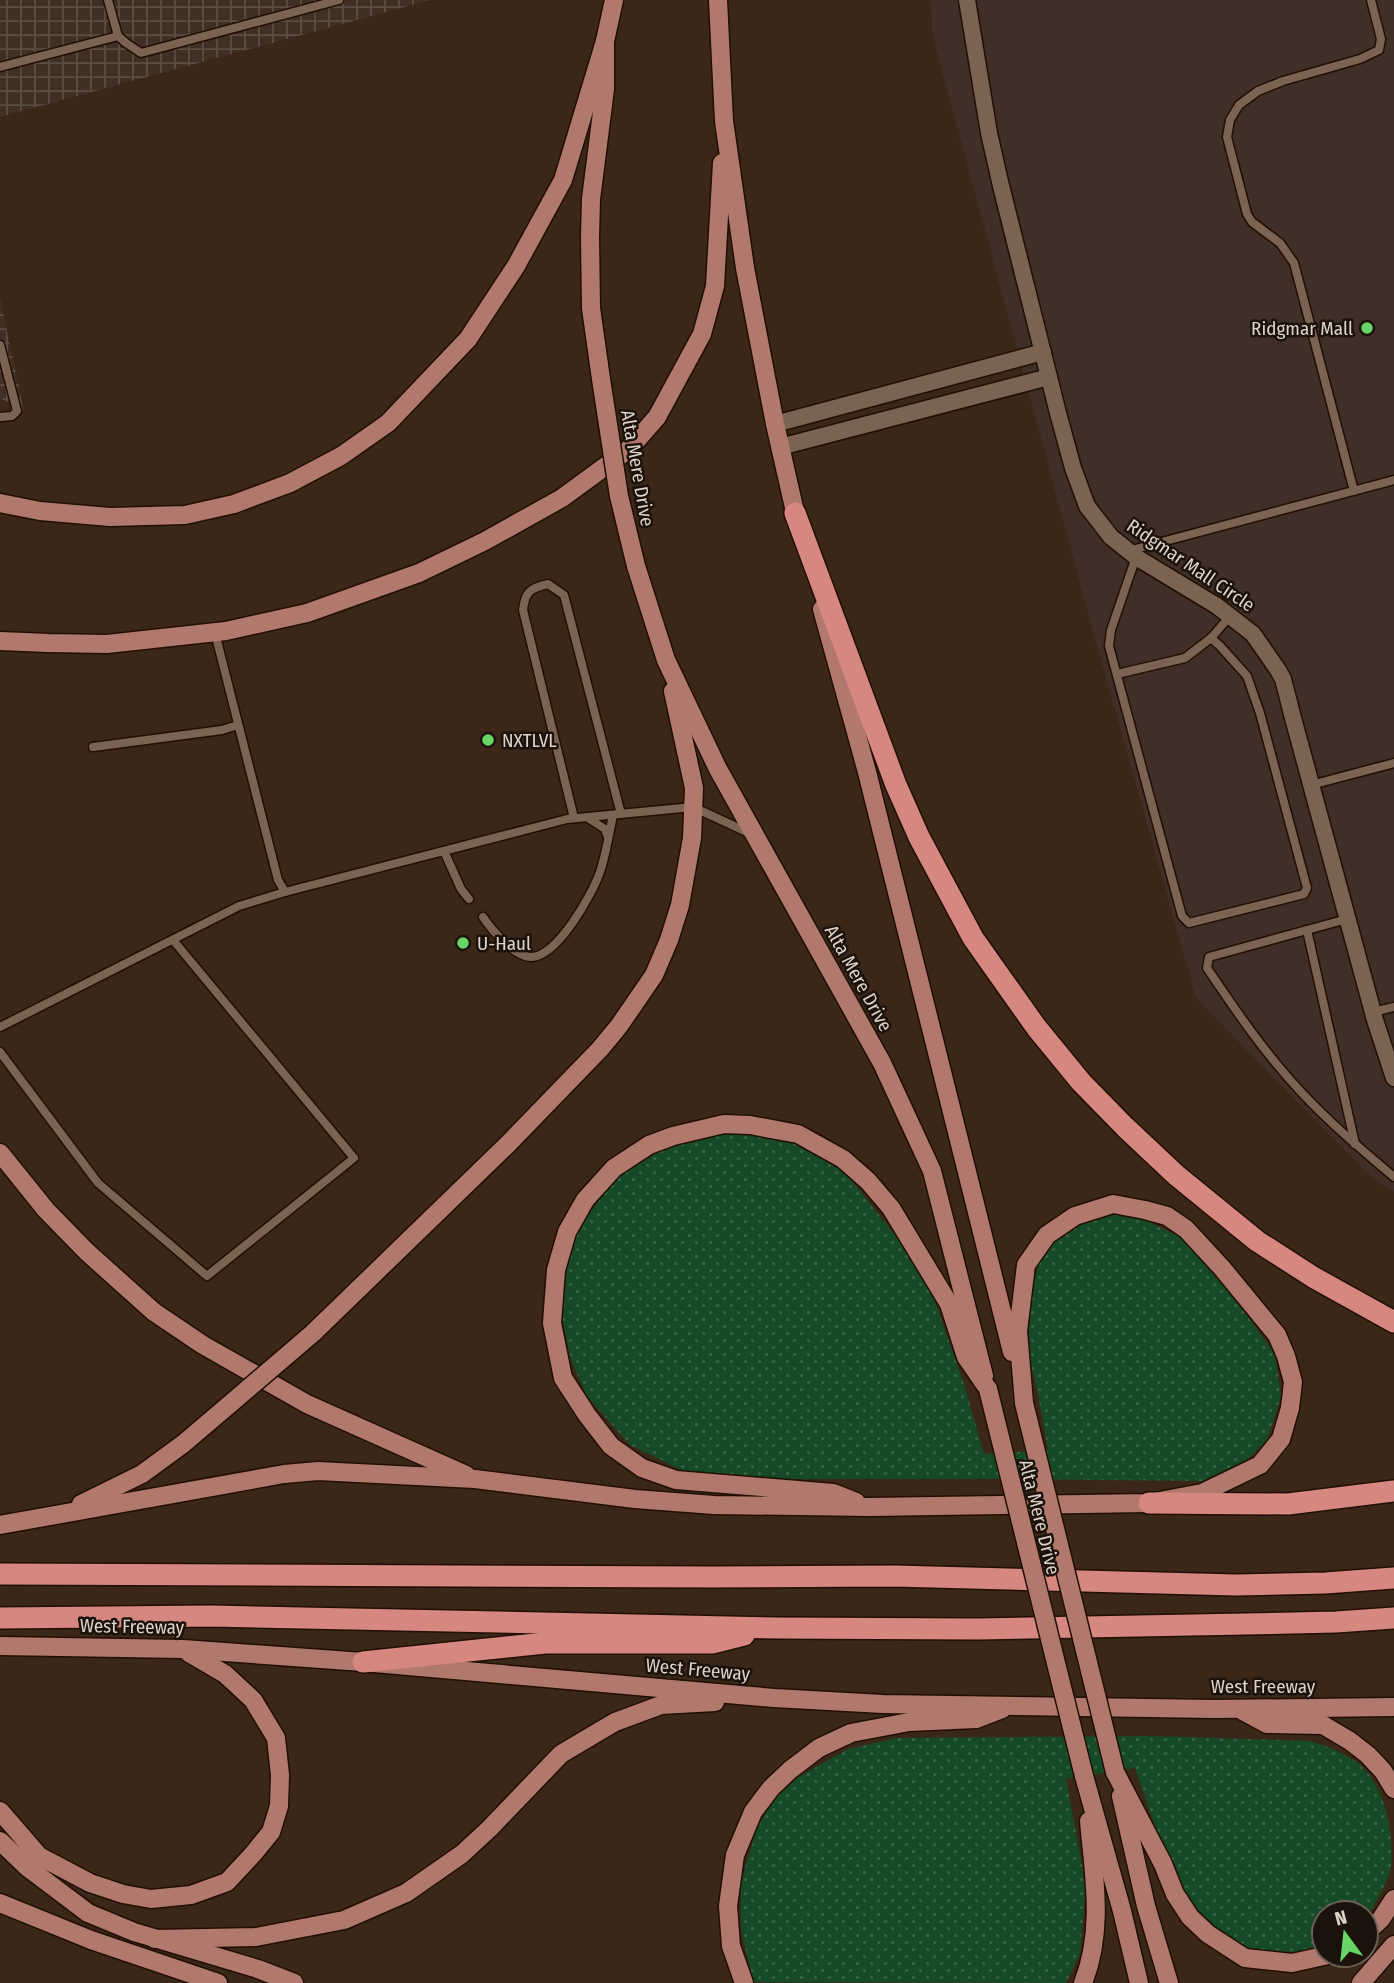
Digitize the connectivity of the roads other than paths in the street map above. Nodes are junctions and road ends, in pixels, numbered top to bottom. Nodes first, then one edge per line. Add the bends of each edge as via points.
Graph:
1 (108, 0) edge
2 (339, 0) edge
3 (614, 0) edge
4 (718, 0) edge
5 (967, 0) edge
6 (1371, 0) edge
7 (118, 36) junction
8 (605, 41) junction
9 (0, 67) edge
10 (724, 121) junction
11 (0, 345) edge
12 (1043, 352) junction
13 (1049, 377) junction
14 (0, 417) edge
15 (775, 424) junction
16 (780, 447) junction
17 (1394, 480) edge
18 (1354, 491) junction
19 (0, 503) edge
20 (795, 513) junction
21 (1132, 554) junction
22 (1231, 615) junction
23 (214, 632) junction
24 (1211, 638) junction
25 (0, 640) edge
26 (666, 660) junction
27 (1117, 674) junction
28 (238, 725) junction
29 (93, 747) dead end
30 (1394, 763) edge
31 (1311, 785) junction
32 (693, 807) junction
33 (617, 814) junction
34 (585, 817) junction
35 (574, 818) junction
36 (757, 837) junction
37 (608, 839) junction
38 (444, 851) junction
39 (285, 892) junction
40 (469, 899) dead end
41 (483, 917) dead end
42 (1347, 919) junction
43 (1307, 930) junction
44 (173, 940) junction
45 (1394, 1007) edge
46 (1373, 1012) junction
47 (0, 1027) edge
48 (0, 1052) edge
49 (1394, 1078) edge
50 (1355, 1144) junction
51 (0, 1153) edge
52 (1394, 1177) edge
53 (1394, 1322) edge
54 (988, 1389) junction
55 (1024, 1403) junction
56 (475, 1479) junction
57 (1394, 1491) edge
58 (1149, 1503) junction
59 (869, 1507) junction
60 (59, 1514) junction
61 (0, 1525) edge
62 (0, 1574) edge
63 (1394, 1578) edge
64 (0, 1618) edge
65 (1394, 1618) edge
66 (777, 1628) junction
67 (0, 1646) edge
68 (183, 1649) junction
69 (363, 1662) junction
70 (774, 1698) junction
71 (1011, 1705) junction
72 (1394, 1707) edge
73 (1240, 1709) junction
74 (1115, 1772) junction
75 (1084, 1776) junction
76 (1394, 1789) edge
77 (0, 1811) edge
78 (0, 1841) edge
79 (1394, 1899) edge
80 (0, 1903) edge
81 (1380, 1920) edge
82 (155, 1939) junction
83 (1394, 1945) edge
84 (1310, 1959) edge
85 (218, 1983) edge
86 (294, 1983) edge
87 (744, 1983) edge
88 (1083, 1983) edge
89 (1139, 1983) edge
90 (1169, 1983) edge
91 (1361, 1983) edge

1 - 7 lane
2 - 7 lane via 141,53
3 - 8 main road, Alta Mere Drive
4 - 10 main road, Alta Mere Drive
5 - 12 street, Ridgmar Mall Circle via 989,133
6 - 18 lane via 1381,39 1379,50 1258,90 1233,115 1227,138 1249,217 1280,243 1294,263
7 - 9 lane
8 - 19 main road via 563,180 516,266 468,339 388,423 341,456 290,483 234,504 185,515 110,517
8 - 26 main road, Alta Mere Drive, bridge via 605,89 591,199 591,308 619,496
10 - 15 main road, Alta Mere Drive via 745,268
10 - 23 main road via 715,286 702,334 657,418 628,449 562,498 419,573 306,613
11 - 14 lane via 17,411
12 - 13 street, Ridgmar Mall Circle
12 - 15 street
13 - 16 street
13 - 21 street, Ridgmar Mall Circle via 1087,506 1111,537
15 - 16 main road, Alta Mere Drive
16 - 20 main road, Alta Mere Drive
17 - 18 lane
18 - 21 lane
20 - 53 highway via 919,837 973,938 1036,1027 1125,1128 1197,1191 1268,1248
20 - 55 main road, Alta Mere Drive via 867,772
21 - 22 street, Ridgmar Mall Circle
21 - 27 lane via 1111,630
22 - 24 lane
22 - 31 street, Ridgmar Mall Circle via 1253,634 1283,680
23 - 25 main road via 107,644
23 - 28 lane
24 - 27 lane via 1185,658
24 - 27 lane via 1247,676 1307,887 1304,894 1189,923 1182,916
26 - 32 main road via 694,788
26 - 36 main road, Alta Mere Drive via 718,769
28 - 29 lane
28 - 39 lane
30 - 31 lane
31 - 42 street, Ridgmar Mall Circle
32 - 33 lane
32 - 36 lane
32 - 60 main road, bridge via 692,838 673,929 654,975 600,1049 313,1333 142,1474
33 - 34 lane
33 - 35 lane via 564,595 548,584 528,592 523,610
33 - 37 lane
34 - 35 lane
34 - 37 lane via 605,829
35 - 38 lane
36 - 54 main road, Alta Mere Drive via 882,1063 932,1171
37 - 41 lane via 600,874 586,901 549,951 531,957 522,954 508,946
38 - 39 lane
38 - 40 lane
39 - 44 lane via 239,906
42 - 43 lane
42 - 46 street, Ridgmar Mall Circle
43 - 50 lane
43 - 50 lane via 1209,957 1207,968 1301,1093
44 - 47 lane
44 - 48 lane via 354,1158 207,1276 98,1184
45 - 46 lane
46 - 49 street, Ridgmar Mall Circle
50 - 52 lane
51 - 56 main road via 46,1210 154,1312 307,1404
54 - 59 main road via 966,1357 949,1304 891,1208 843,1159 798,1134 724,1124 661,1140 614,1168 585,1200 566,1232 556,1270 552,1323 563,1378 587,1415 611,1446 642,1468 676,1480 833,1493
54 - 75 main road, Alta Mere Drive, bridge
55 - 58 main road via 1018,1331 1024,1278 1026,1265 1046,1235 1075,1216 1113,1204 1167,1216 1186,1228 1277,1335 1293,1382 1290,1408 1281,1439 1260,1465 1202,1493
55 - 74 main road, Alta Mere Drive, bridge
56 - 59 main road via 715,1505
56 - 60 main road via 318,1471
57 - 58 highway via 1288,1504
58 - 59 main road
60 - 61 main road
62 - 63 highway via 894,1576 1236,1585
64 - 66 highway, West Freeway via 212,1616
65 - 66 highway, West Freeway via 1005,1628
66 - 69 highway via 712,1643 545,1643
67 - 68 main road, West Freeway
68 - 69 main road, West Freeway
68 - 77 main road via 244,1691 276,1738 279,1806 271,1832 227,1882 191,1895 151,1899 123,1894 89,1883 39,1856
69 - 70 main road, West Freeway
70 - 71 main road, West Freeway
70 - 82 main road via 662,1705 614,1722 561,1755 462,1854 406,1893 344,1920 256,1937
71 - 73 main road, West Freeway
71 - 87 main road via 976,1719 851,1733 819,1748 771,1788 753,1812 734,1855 728,1906 731,1946
72 - 73 main road, West Freeway
73 - 76 main road via 1267,1724 1323,1725 1368,1755
74 - 84 main road via 1190,1917 1245,1958 1292,1963
74 - 90 main road, Alta Mere Drive
75 - 88 main road via 1096,1931
75 - 89 main road, Alta Mere Drive
78 - 82 main road via 88,1913
79 - 81 main road
80 - 85 main road
82 - 86 main road
83 - 91 main road

